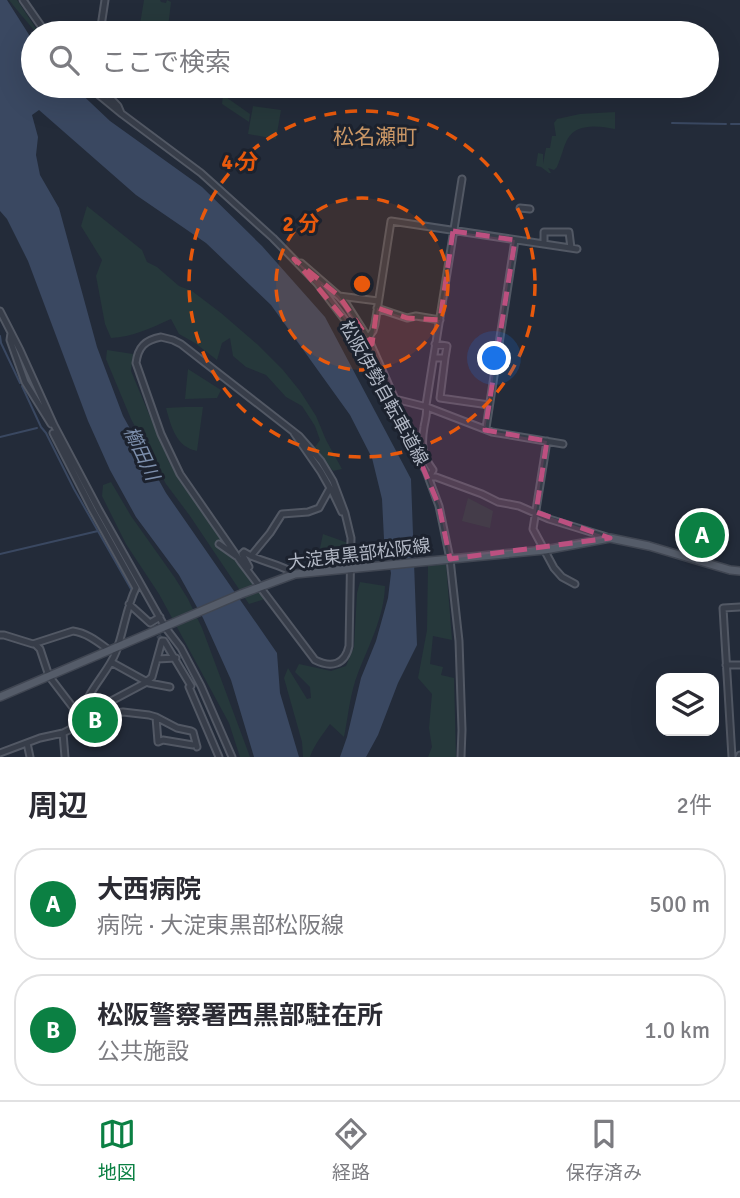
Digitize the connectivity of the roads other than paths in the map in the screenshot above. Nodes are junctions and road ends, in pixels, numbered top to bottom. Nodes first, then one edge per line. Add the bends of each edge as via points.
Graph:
1 (23, 0) edge
2 (106, 0) edge
3 (38, 21) edge
4 (102, 21) edge
5 (102, 98) edge
6 (110, 98) edge
7 (121, 114) junction
8 (461, 179) dead end
9 (520, 208) dead end
10 (530, 209) dead end
11 (453, 231) junction
12 (515, 240) junction
13 (544, 244) junction
14 (293, 259) junction
15 (339, 296) junction
16 (378, 304) junction
17 (0, 312) edge
18 (440, 320) junction
19 (368, 338) junction
20 (435, 344) junction
21 (434, 358) junction
22 (445, 358) junction
23 (377, 360) junction
24 (383, 394) junction
25 (489, 405) junction
26 (427, 407) junction
27 (486, 428) junction
28 (293, 431) junction
29 (53, 433) dead end
30 (547, 441) junction
31 (563, 444) dead end
32 (433, 470) junction
33 (429, 477) junction
34 (480, 486) dead end
35 (464, 487) junction
36 (330, 488) junction
37 (536, 512) junction
38 (349, 525) junction
39 (610, 538) junction
40 (219, 544) dead end
41 (545, 550) junction
42 (251, 556) junction
43 (239, 557) junction
44 (448, 559) junction
45 (352, 568) junction
46 (248, 570) junction
47 (740, 571) edge
48 (295, 574) junction
49 (575, 584) dead end
50 (259, 587) junction
51 (129, 604) junction
52 (740, 607) edge
53 (160, 617) junction
54 (166, 626) junction
55 (0, 635) edge
56 (35, 644) junction
57 (113, 649) junction
58 (157, 659) junction
59 (176, 659) junction
60 (111, 662) junction
61 (726, 665) junction
62 (740, 665) edge
63 (50, 676) junction
64 (147, 681) junction
65 (170, 687) dead end
66 (728, 688) junction
67 (737, 691) dead end
68 (0, 697) edge
69 (82, 717) junction
70 (156, 717) junction
71 (63, 733) junction
72 (27, 743) junction
73 (0, 753) edge
74 (30, 757) edge
75 (65, 757) edge
76 (219, 757) edge
77 (232, 757) edge
78 (461, 757) edge
79 (733, 757) edge

1 - 3 street
2 - 4 street
5 - 7 street, 松阪伊勢自転車道線
6 - 7 street
7 - 14 street, 松阪伊勢自転車道線 via 181,156
8 - 11 street
9 - 10 street
11 - 12 street
11 - 16 street via 391,221
11 - 18 street
12 - 13 street
12 - 25 street
13 - 13 street via 574,248 569,232 544,232
14 - 15 street
14 - 24 street, 松阪伊勢自転車道線 via 345,320
15 - 16 street
15 - 19 street
16 - 18 street via 407,318
16 - 19 street
17 - 53 street via 25,382 54,425
18 - 20 street
19 - 23 street
20 - 21 street
20 - 22 street via 447,345
21 - 22 street
21 - 26 street
22 - 25 street via 440,398
23 - 24 street
23 - 26 street via 395,399
24 - 33 street, 松阪伊勢自転車道線
25 - 27 street
26 - 27 street
26 - 32 street via 422,450
27 - 30 street
28 - 36 street
28 - 38 street via 333,481
28 - 43 street via 173,340 150,340 137,353 137,370 172,461
29 - 51 street via 136,585
30 - 31 street
30 - 37 street
32 - 33 street
32 - 35 street
33 - 35 street
33 - 44 street, 松阪伊勢自転車道線
34 - 35 street
35 - 37 street
36 - 38 street
36 - 42 street via 319,508 282,514
37 - 39 street
37 - 41 street via 533,529
38 - 45 street
39 - 41 main road, 大淀東黒部松阪線
39 - 47 main road, 大淀東黒部松阪線
40 - 43 street
41 - 44 main road, 大淀東黒部松阪線
41 - 49 street via 562,578
42 - 46 street via 242,554
42 - 48 street
43 - 46 street
44 - 45 main road, 大淀東黒部松阪線
44 - 78 street, 松阪伊勢自転車道線 via 459,648
45 - 48 main road, 大淀東黒部松阪線
45 - 50 street via 349,650 338,664 315,660
46 - 50 street
48 - 50 main road, 大淀東黒部松阪線
50 - 54 main road, 大淀東黒部松阪線
51 - 53 street via 150,623
51 - 57 street via 121,639
52 - 61 street via 723,608
53 - 54 street
54 - 57 main road, 大淀東黒部松阪線
54 - 77 street via 201,686
55 - 56 street
56 - 57 street via 73,631
56 - 63 street
57 - 60 street
57 - 63 main road, 大淀東黒部松阪線
58 - 59 street
58 - 59 street via 162,640
58 - 64 street
59 - 76 street
60 - 64 street
60 - 69 street via 85,702
61 - 62 street
61 - 66 street
63 - 68 main road, 大淀東黒部松阪線
63 - 69 street
64 - 65 street
64 - 69 street
66 - 67 street
66 - 79 street
69 - 70 street via 122,712
69 - 71 street via 79,725
70 - 70 street via 193,732 196,745 158,742
71 - 72 street
71 - 75 street
72 - 73 street
72 - 74 street

